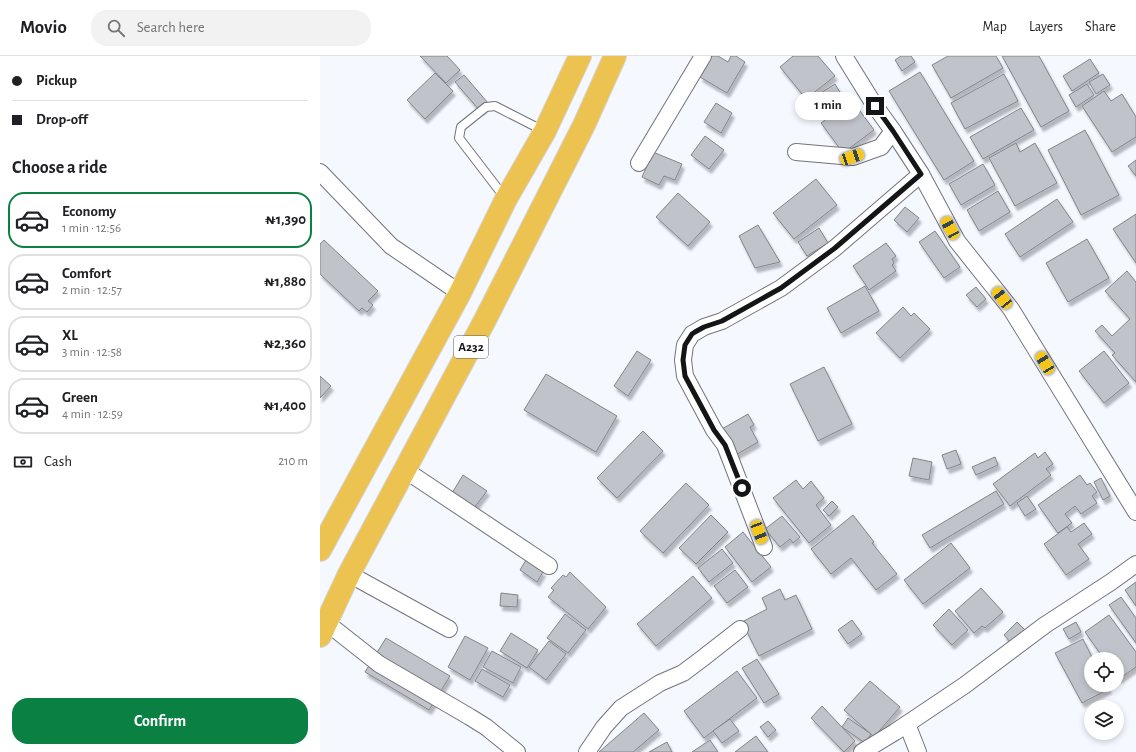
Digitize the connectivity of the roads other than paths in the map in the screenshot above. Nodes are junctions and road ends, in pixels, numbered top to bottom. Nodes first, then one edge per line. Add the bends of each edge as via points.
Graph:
1 (580, 56) edge
2 (615, 56) edge
3 (703, 56) edge
4 (844, 56) edge
5 (544, 131) junction
6 (893, 131) junction
7 (796, 152) dead end
8 (639, 163) dead end
9 (320, 172) edge
10 (921, 174) junction
11 (506, 199) junction
12 (460, 292) junction
13 (405, 470) junction
14 (1136, 512) edge
15 (764, 547) dead end
16 (320, 550) edge
17 (1136, 564) edge
18 (549, 566) dead end
19 (350, 574) junction
20 (324, 629) edge
21 (449, 629) dead end
22 (740, 629) dead end
23 (907, 724) junction
24 (516, 752) edge
25 (587, 752) edge
26 (862, 752) edge
27 (918, 752) edge

1 - 5 highway, A232
2 - 13 highway, A232 via 577,139 489,313
3 - 8 street
4 - 6 street
5 - 11 highway, A232
5 - 11 lane via 495,106 486,107 461,127 459,138
6 - 7 street via 881,147 852,157
6 - 10 street
9 - 12 street via 391,246
10 - 14 street via 957,241 1011,309
10 - 15 street via 835,248 781,288 722,321 695,332 685,345 685,376 725,445
11 - 12 highway, A232
12 - 16 highway, A232
13 - 18 street
13 - 19 highway, A232
17 - 23 street via 1045,625 965,685
19 - 20 highway, A232
19 - 21 street
20 - 24 street via 486,727
22 - 25 street via 683,673 660,683 621,708
23 - 26 street
23 - 27 street

